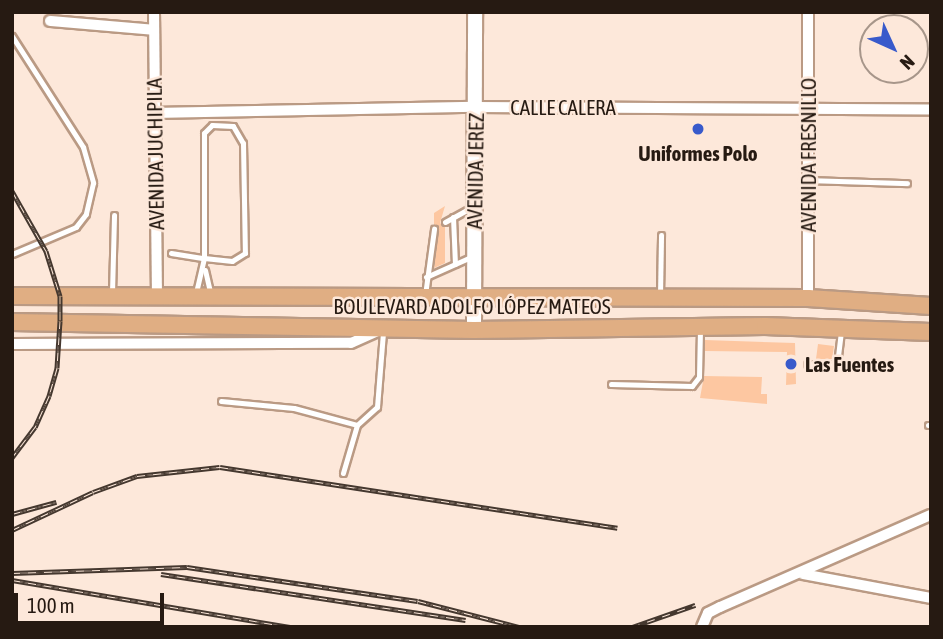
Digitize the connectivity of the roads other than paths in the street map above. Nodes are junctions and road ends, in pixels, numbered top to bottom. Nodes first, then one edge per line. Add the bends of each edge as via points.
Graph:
1 (154, 12) edge
2 (475, 12) edge
3 (808, 12) edge
4 (50, 20) dead end
5 (154, 30) junction
6 (12, 36) edge
7 (475, 107) junction
8 (808, 108) junction
9 (931, 109) edge
10 (153, 113) junction
11 (808, 180) junction
12 (907, 183) dead end
13 (475, 205) junction
14 (114, 215) dead end
15 (453, 217) junction
16 (445, 222) dead end
17 (434, 229) dead end
18 (662, 235) dead end
19 (171, 253) dead end
20 (12, 254) edge
21 (473, 256) junction
22 (204, 258) junction
23 (455, 264) junction
24 (204, 267) junction
25 (426, 277) junction
26 (12, 296) edge
27 (38, 296) junction
28 (112, 296) junction
29 (157, 296) junction
30 (81, 297) junction
31 (203, 298) junction
32 (425, 298) junction
33 (472, 298) junction
34 (660, 298) junction
35 (808, 298) junction
36 (931, 306) edge
37 (12, 322) edge
38 (36, 322) junction
39 (82, 322) junction
40 (700, 325) junction
41 (383, 328) junction
42 (842, 328) junction
43 (474, 330) junction
44 (931, 332) edge
45 (12, 344) edge
46 (807, 364) dead end
47 (611, 384) dead end
48 (221, 401) dead end
49 (357, 425) junction
50 (343, 472) dead end
51 (929, 517) edge
52 (803, 573) junction
53 (931, 598) edge
54 (701, 624) edge

1 - 5 street, AVENIDA JUCHIPILA
2 - 7 street, AVENIDA JEREZ
3 - 8 street, AVENIDA FRESNILLO
4 - 5 street
5 - 10 street, AVENIDA JUCHIPILA
6 - 20 lane via 83,147 93,183 86,214 76,227
7 - 8 street, CALLE CALERA
7 - 10 street, CALLE CALERA
7 - 13 street, AVENIDA JEREZ
8 - 9 street, CALLE CALERA
8 - 11 street, AVENIDA FRESNILLO
10 - 29 street, AVENIDA JUCHIPILA
11 - 12 lane
11 - 35 street, AVENIDA FRESNILLO
13 - 15 lane
13 - 21 street, AVENIDA JEREZ
14 - 28 lane
15 - 16 lane
15 - 23 lane
17 - 25 lane
18 - 34 lane
19 - 22 lane
21 - 23 lane
21 - 33 street, AVENIDA JEREZ
22 - 22 lane via 232,261 245,253 243,143 233,126 212,125 204,133
22 - 24 lane
23 - 25 lane
24 - 31 lane
24 - 31 lane
25 - 32 lane
26 - 27 main road, BOULEVARD ADOLFO LÓPEZ MATEOS
27 - 30 main road, BOULEVARD ADOLFO LÓPEZ MATEOS
27 - 38 main road via 42,309
28 - 29 main road, BOULEVARD ADOLFO LÓPEZ MATEOS
28 - 30 main road, BOULEVARD ADOLFO LÓPEZ MATEOS
29 - 31 main road, BOULEVARD ADOLFO LÓPEZ MATEOS
30 - 39 main road via 76,309
31 - 32 main road, BOULEVARD ADOLFO LÓPEZ MATEOS
32 - 33 main road, BOULEVARD ADOLFO LÓPEZ MATEOS
33 - 34 main road, BOULEVARD ADOLFO LÓPEZ MATEOS
33 - 43 street, AVENIDA JEREZ
34 - 35 main road, BOULEVARD ADOLFO LÓPEZ MATEOS
35 - 36 main road, BOULEVARD ADOLFO LÓPEZ MATEOS
37 - 38 main road, BOULEVARD ADOLFO LÓPEZ MATEOS
38 - 39 main road, BOULEVARD ADOLFO LÓPEZ MATEOS
39 - 41 main road, BOULEVARD ADOLFO LÓPEZ MATEOS
40 - 42 main road, BOULEVARD ADOLFO LÓPEZ MATEOS
40 - 43 main road, BOULEVARD ADOLFO LÓPEZ MATEOS
40 - 47 lane via 699,377 692,386
41 - 43 main road, BOULEVARD ADOLFO LÓPEZ MATEOS
41 - 45 street via 351,343
41 - 49 lane via 377,407
42 - 44 main road, BOULEVARD ADOLFO LÓPEZ MATEOS
42 - 46 lane via 837,364
48 - 49 lane via 294,408
49 - 50 lane
51 - 52 street
52 - 53 street
52 - 54 street via 720,607

